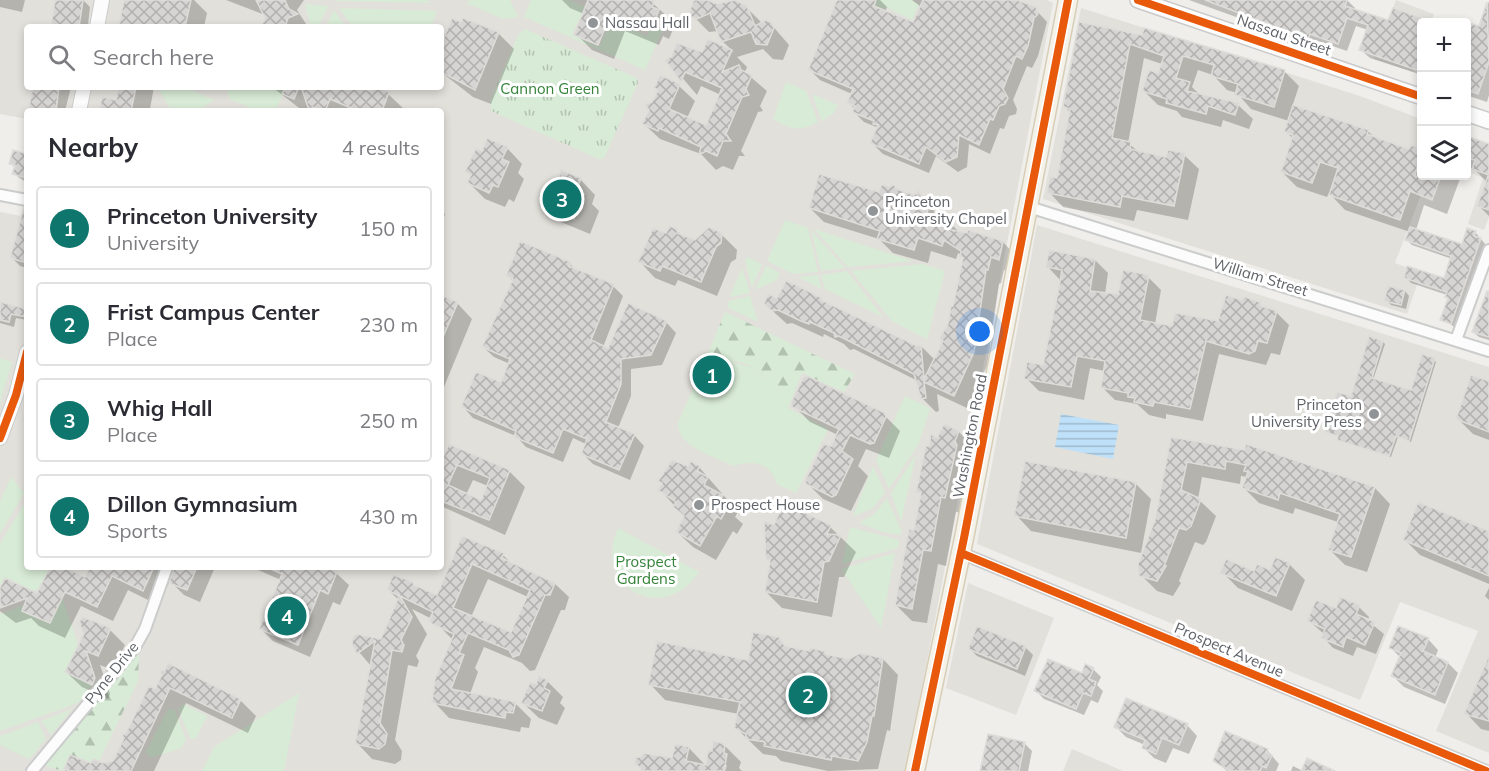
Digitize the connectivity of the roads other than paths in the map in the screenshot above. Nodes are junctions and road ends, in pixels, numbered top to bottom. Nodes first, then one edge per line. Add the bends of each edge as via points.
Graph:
1 (102, 0) edge
2 (1068, 0) edge
3 (1138, 0) edge
4 (98, 24) edge
5 (83, 90) edge
6 (1417, 95) edge
7 (80, 108) edge
8 (1471, 114) edge
9 (1488, 118) edge
10 (0, 195) edge
11 (24, 199) edge
12 (1029, 207) junction
13 (1489, 250) edge
14 (1456, 340) junction
15 (1489, 351) edge
16 (24, 364) edge
17 (0, 438) edge
18 (961, 554) junction
19 (166, 570) edge
20 (1460, 766) edge
21 (34, 768) edge
22 (915, 771) edge
23 (1486, 771) edge

1 - 4 street
2 - 12 main road, Washington Road
3 - 6 main road, Nassau Street
5 - 7 street
8 - 9 main road
10 - 11 street
12 - 14 street, William Street
12 - 18 main road, Washington Road
13 - 14 street
14 - 15 street, William Street
16 - 17 street
18 - 20 street, Prospect Avenue
18 - 22 main road, Washington Road
19 - 21 street, Pyne Drive via 135,647
20 - 23 street, Prospect Avenue

